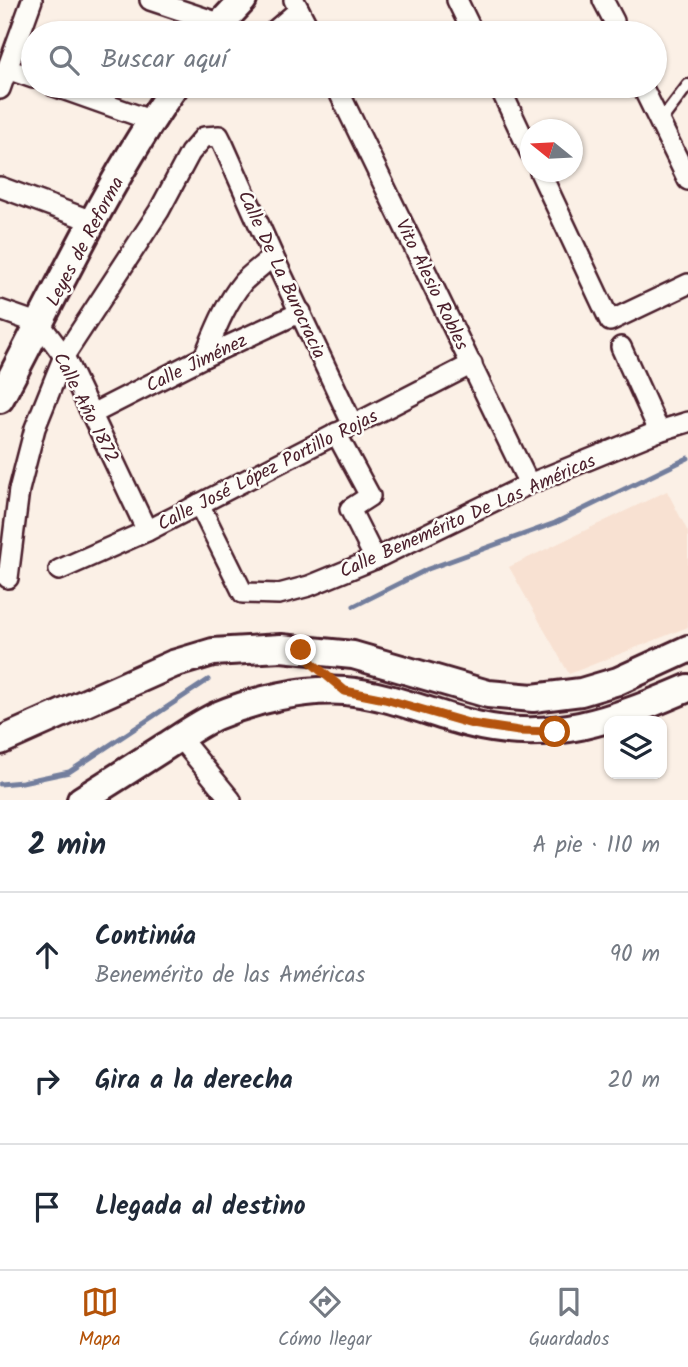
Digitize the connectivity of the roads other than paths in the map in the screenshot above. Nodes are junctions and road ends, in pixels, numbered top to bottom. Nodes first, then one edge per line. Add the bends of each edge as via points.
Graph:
1 (33, 0) edge
2 (150, 0) edge
3 (243, 0) edge
4 (457, 0) edge
5 (603, 0) edge
6 (297, 5) edge
7 (25, 21) edge
8 (199, 21) edge
9 (222, 21) edge
10 (283, 21) edge
11 (305, 21) edge
12 (468, 21) edge
13 (614, 21) dead end
14 (21, 33) edge
15 (8, 69) junction
16 (21, 74) edge
17 (688, 85) edge
18 (0, 89) edge
19 (88, 98) edge
20 (166, 98) edge
21 (342, 98) edge
22 (505, 98) edge
23 (648, 98) edge
24 (150, 120) junction
25 (659, 122) junction
26 (520, 131) edge
27 (682, 150) edge
28 (688, 180) edge
29 (545, 182) edge
30 (0, 187) edge
31 (92, 221) junction
32 (273, 256) junction
33 (688, 284) edge
34 (0, 310) edge
35 (300, 312) junction
36 (40, 324) junction
37 (621, 347) dead end
38 (64, 356) junction
39 (204, 357) junction
40 (472, 364) junction
41 (0, 399) edge
42 (92, 414) junction
43 (688, 422) edge
44 (344, 429) junction
45 (659, 431) junction
46 (529, 484) junction
47 (199, 504) junction
48 (147, 531) junction
49 (375, 559) junction
50 (59, 570) dead end
51 (8, 578) dead end
52 (291, 649) junction
53 (688, 649) edge
54 (618, 681) junction
55 (688, 688) edge
56 (345, 691) junction
57 (289, 695) junction
58 (629, 713) junction
59 (180, 738) junction
60 (0, 741) edge
61 (81, 800) edge
62 (231, 800) edge

1 - 7 street
2 - 8 street
3 - 9 street
4 - 12 street
5 - 13 street
6 - 10 street
6 - 11 street
14 - 15 street
15 - 16 street
15 - 18 street
17 - 25 lane
19 - 24 street
20 - 24 street, Leyes de Reforma
21 - 40 street, Vito Alesio Robles
22 - 26 street
23 - 25 street
24 - 31 street, Leyes de Reforma
25 - 27 street
27 - 28 street
29 - 33 street via 610,321
30 - 31 street
31 - 36 street, Leyes de Reforma
32 - 35 street, Calle De La Burocracia
32 - 38 street, Calle De La Burocracia via 219,136 204,137
32 - 39 street via 232,297
34 - 36 street
35 - 39 street, Calle Jiménez
35 - 44 street, Calle De La Burocracia
36 - 38 street, Calle Año 1872
36 - 41 street, Leyes de Reforma
37 - 45 street
38 - 42 street, Calle Año 1872
38 - 51 street via 35,428 19,490
39 - 42 street, Calle Jiménez
40 - 44 street, Calle José López Portillo Rojas
40 - 46 street, Vito Alesio Robles
42 - 48 street, Calle Año 1872
43 - 45 street, Calle Benemérito De Las Américas
44 - 47 street, Calle José López Portillo Rojas
44 - 49 street, Calle De La Burocracia via 370,496 350,509
45 - 46 street, Calle Benemérito De Las Américas
46 - 49 street, Calle Benemérito De Las Américas
47 - 48 street, Calle José López Portillo Rojas
47 - 49 street, Calle Benemérito De Las Américas via 243,593 279,594
48 - 50 street, Calle José López Portillo Rojas
52 - 54 street via 353,655 488,694 533,698
52 - 56 street
52 - 57 street via 297,664 296,683
52 - 60 street via 213,652 173,664
53 - 54 street
54 - 58 street
55 - 58 street
56 - 57 street
56 - 58 street via 472,724 519,731 555,732
57 - 59 street via 215,717
59 - 61 street
59 - 62 street

